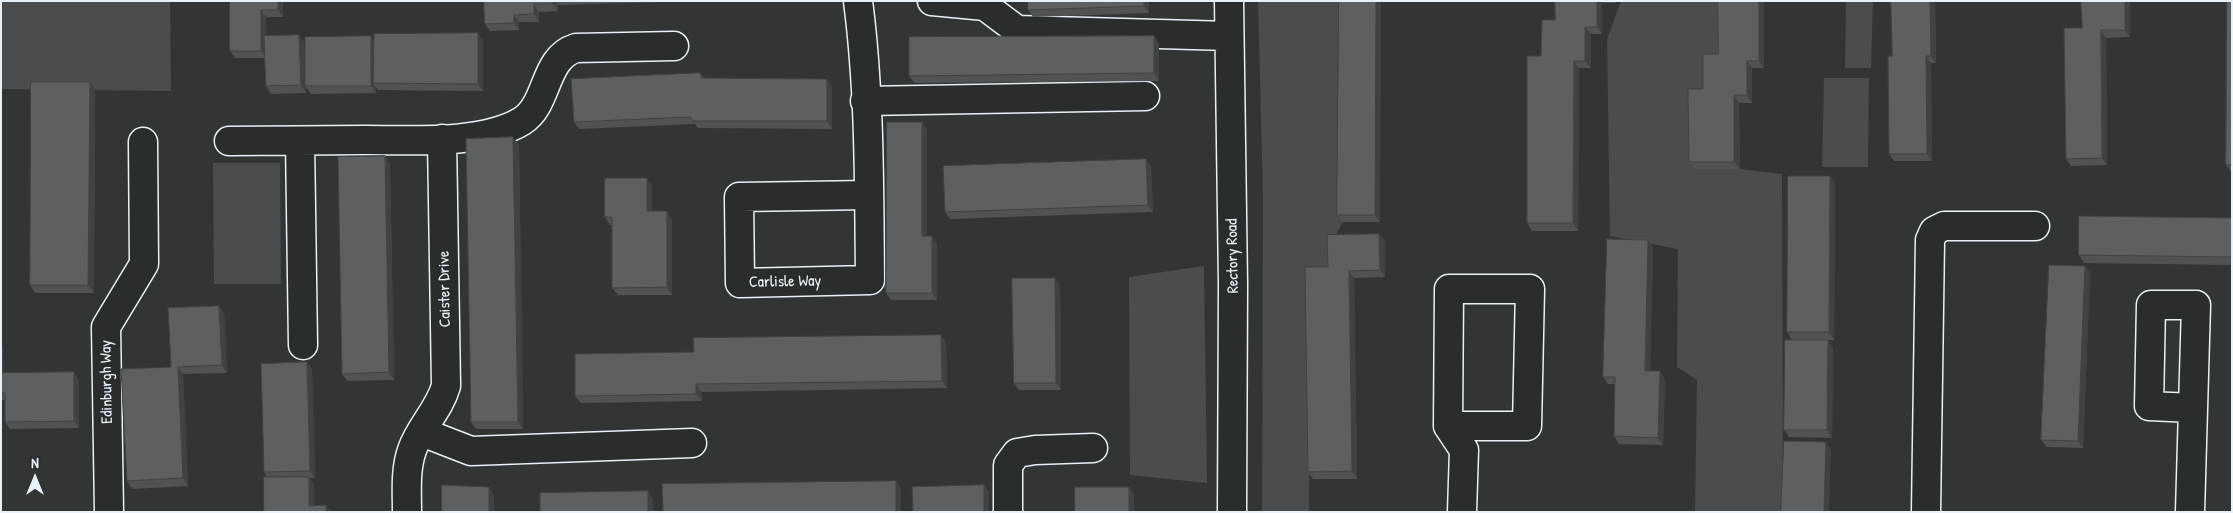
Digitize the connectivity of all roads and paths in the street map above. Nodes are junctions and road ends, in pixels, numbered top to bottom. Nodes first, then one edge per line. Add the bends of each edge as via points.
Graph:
1 (858, 1) edge
2 (1229, 1) edge
3 (932, 2) edge
4 (1229, 36) junction
5 (674, 46) dead end
6 (1145, 96) dead end
7 (866, 101) junction
8 (442, 139) junction
9 (229, 141) dead end
10 (300, 141) junction
11 (143, 142) dead end
12 (869, 195) junction
13 (2035, 226) dead end
14 (303, 345) dead end
15 (2193, 408) dead end
16 (1448, 426) junction
17 (422, 432) junction
18 (692, 443) dead end
19 (1093, 448) dead end
20 (109, 512) edge
21 (407, 512) edge
22 (1008, 512) edge
23 (1232, 512) edge
24 (1462, 512) edge
25 (1926, 512) edge
26 (2190, 512) edge

1 - 7 street, Carlisle Way
2 - 4 street, Rectory Road
3 - 4 street via 985,6 1018,30
4 - 23 street, Rectory Road
5 - 8 street via 576,48 567,51 559,58 537,104 523,120 500,132
6 - 7 street
7 - 12 street, Carlisle Way
8 - 10 street
8 - 17 street, Caister Drive via 446,386
9 - 10 street
10 - 14 street
11 - 20 street, Edinburgh Way via 144,264 106,327
12 - 12 street, Carlisle Way via 870,280 740,283 739,197
13 - 25 street via 1944,226 1934,231 1930,240
15 - 26 street
16 - 16 street via 1527,426 1530,289 1449,289
16 - 24 street via 1464,450
17 - 18 street via 471,452
17 - 21 street, Caister Drive via 408,466
19 - 22 street via 1018,453 1008,465

